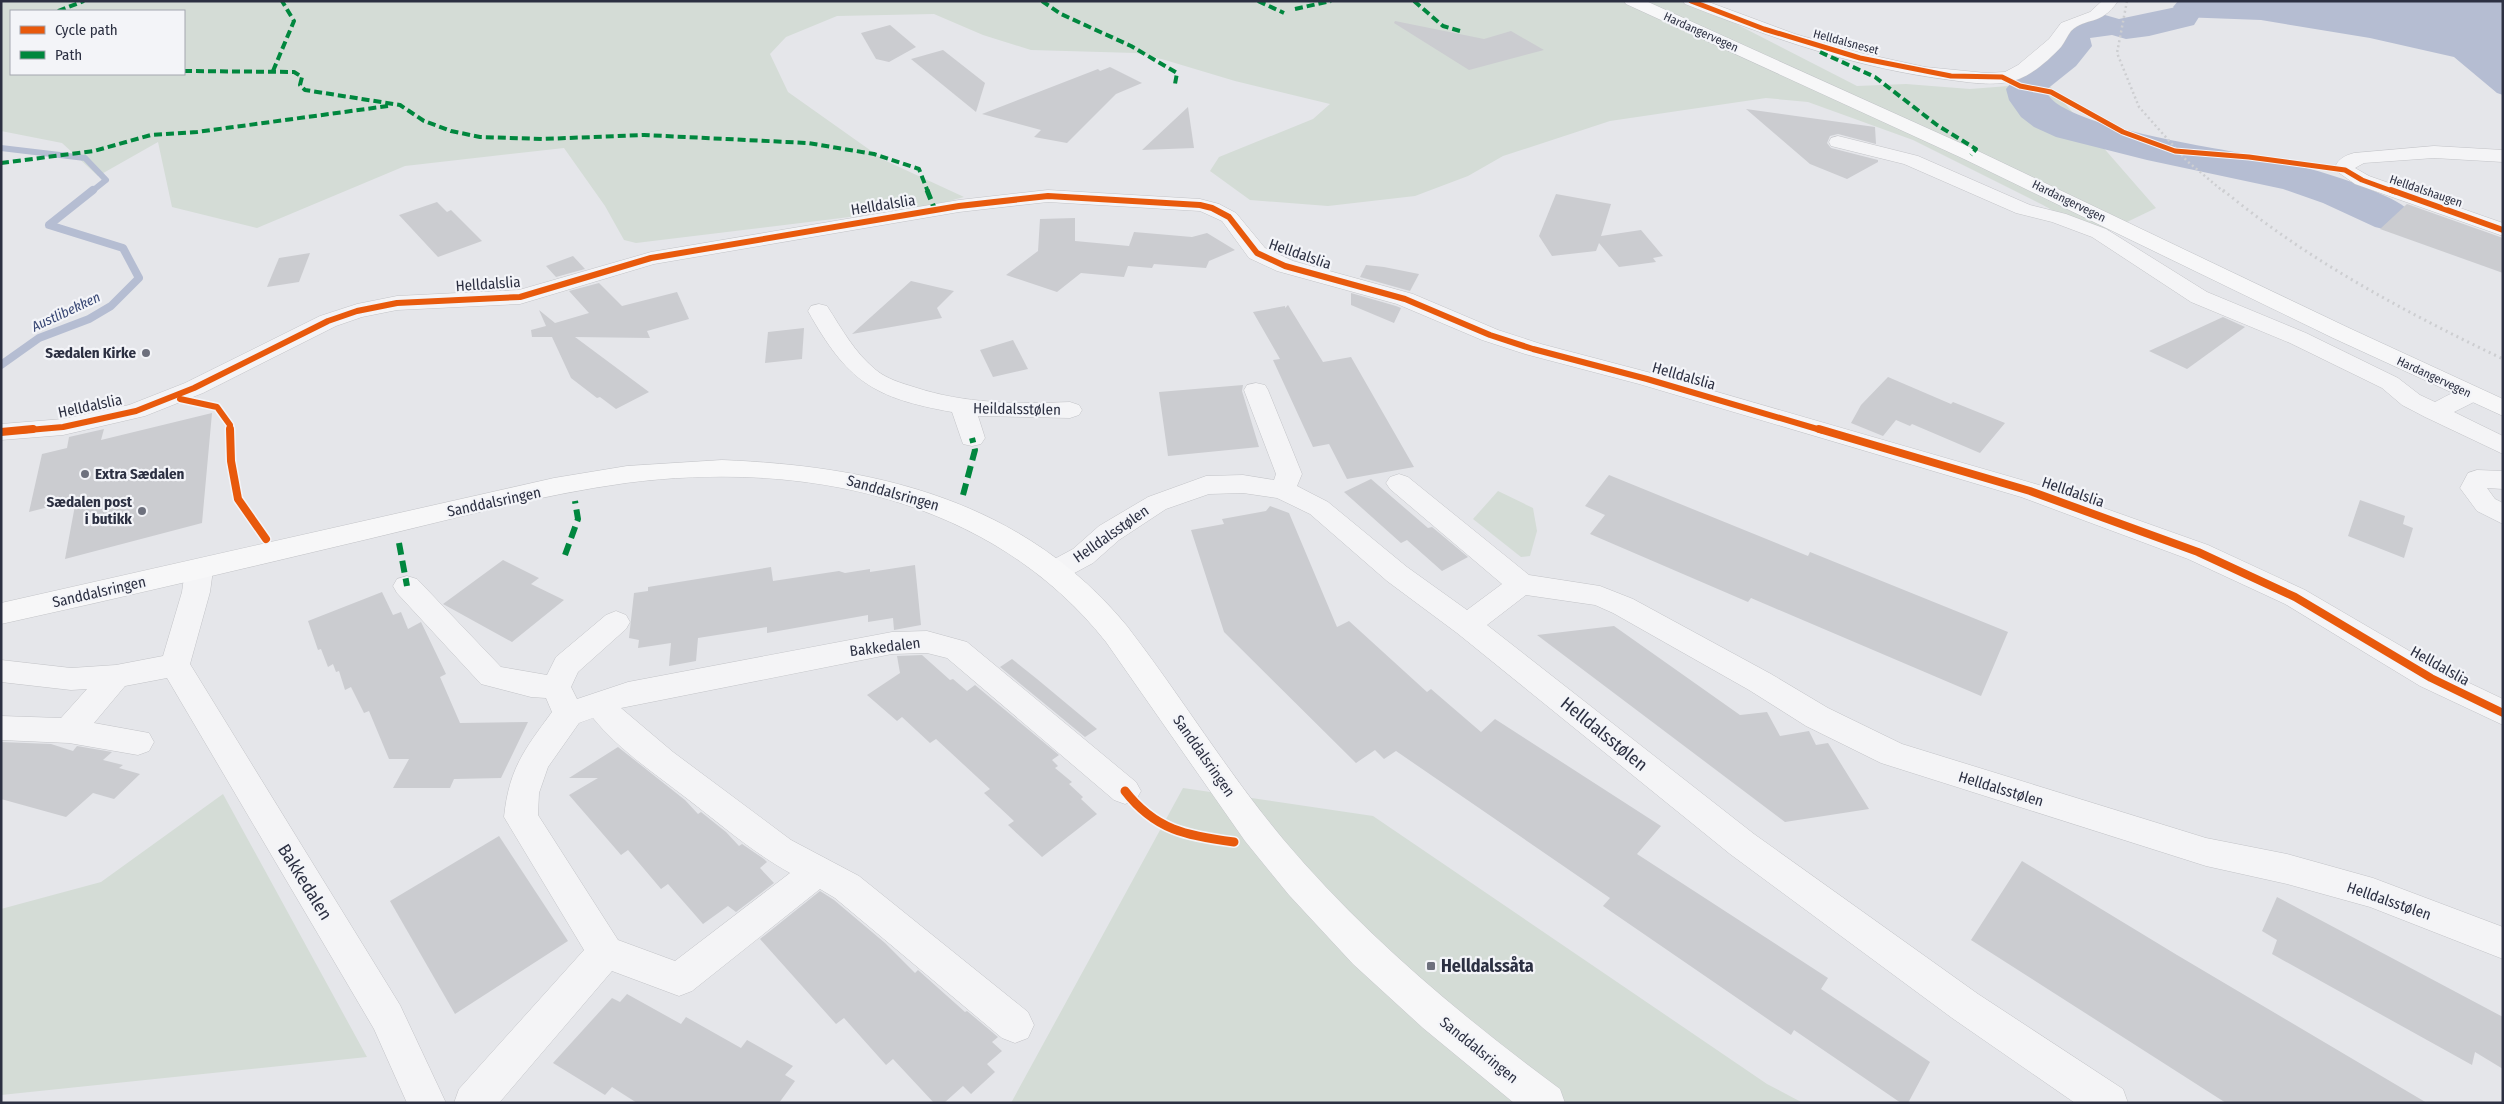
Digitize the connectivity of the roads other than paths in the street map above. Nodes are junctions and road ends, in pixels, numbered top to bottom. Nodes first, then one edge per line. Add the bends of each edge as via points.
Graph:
1 (1632, 1) edge
2 (1691, 1) edge
3 (2110, 1) edge
4 (1838, 142) dead end
5 (2503, 156) edge
6 (2503, 230) edge
7 (819, 311) dead end
8 (1256, 390) dead end
9 (2471, 394) junction
10 (964, 408) junction
11 (2503, 408) edge
12 (1070, 410) dead end
13 (2434, 412) junction
14 (1, 432) edge
15 (972, 438) dead end
16 (2503, 446) edge
17 (2503, 480) edge
18 (1399, 483) dead end
19 (1283, 490) junction
20 (2503, 515) edge
21 (199, 570) junction
22 (1057, 570) junction
23 (1521, 584) junction
24 (406, 586) dead end
25 (1, 614) edge
26 (616, 622) dead end
27 (1467, 625) junction
28 (175, 665) junction
29 (1, 672) edge
30 (116, 676) junction
31 (562, 701) junction
32 (599, 703) junction
33 (2503, 713) edge
34 (1, 728) edge
35 (69, 731) junction
36 (138, 742) dead end
37 (1125, 791) dead end
38 (818, 871) junction
39 (2503, 943) edge
40 (605, 952) junction
41 (1015, 1024) dead end
42 (427, 1103) edge
43 (473, 1103) edge
44 (1546, 1103) edge
45 (2108, 1103) edge

1 - 9 main road, Hardangervegen via 1971,154
2 - 3 street, Helldalsneset via 1764,29 1860,58 1917,71 1988,78 2014,74 2054,43 2068,25 2100,14
4 - 13 street via 1911,160 2023,209 2099,233 2199,297 2337,357 2390,383 2411,400
5 - 6 street, Helldalshaugen via 2434,152 2364,157 2354,159 2345,166 2345,170 2362,180
7 - 10 street, Heildalsstølen via 863,372 879,383
8 - 19 street via 1289,474
9 - 11 main road, Hardangervegen
9 - 13 street
10 - 12 street, Heildalsstølen
10 - 15 street, Heildalsstølen
13 - 16 street
14 - 33 street, Helldalslia via 63,427 136,411 194,388 328,321 397,303 520,297 651,258 959,206 1048,196 1200,205 1229,217 1257,253 1285,266 1414,302 1525,347 2030,491 2198,552 2294,597 2431,678
17 - 20 street via 2477,479 2472,488 2486,505
18 - 23 street
19 - 22 street, Helldalsstølen via 1243,484 1206,485 1157,503
19 - 27 street, Helldalsstølen via 1320,508 1397,574
21 - 22 main road, Sanddalsringen via 563,487 664,471 719,469 810,473 898,492 987,527
21 - 25 main road, Sanddalsringen
21 - 28 street
22 - 44 main road, Sanddalsringen via 1103,617 1269,847 1310,894 1379,964 1434,1013
23 - 27 street
23 - 39 street, Helldalsstølen via 1600,596 1623,606 1817,717 1892,754 2206,852 2287,869 2373,894
24 - 31 street, Bakkedalen via 492,676 530,685
26 - 31 street via 567,665
27 - 45 street, Helldalsstølen via 1742,844 1965,1006
28 - 30 street
28 - 42 street, Bakkedalen via 387,1017
29 - 30 street via 71,678
30 - 35 street
31 - 32 street, Bakkedalen
31 - 40 street via 533,762 523,793 521,816
32 - 37 street, Bakkedalen via 628,694 882,645 927,642 957,650
32 - 38 street via 612,719 701,791 779,850
34 - 35 street
35 - 36 street
38 - 40 street via 678,979
38 - 41 street via 847,887
40 - 43 street

